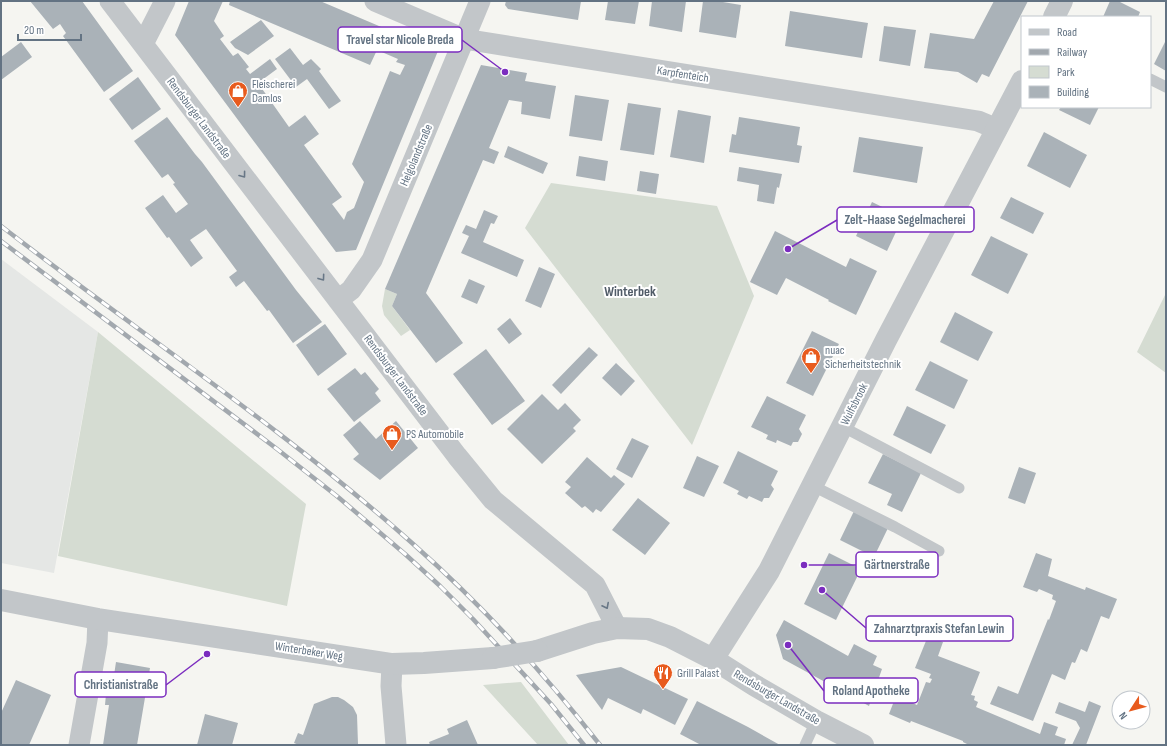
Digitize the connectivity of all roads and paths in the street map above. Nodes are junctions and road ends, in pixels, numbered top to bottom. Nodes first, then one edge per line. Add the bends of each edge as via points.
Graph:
1 (110, 1) edge
2 (166, 1) edge
3 (375, 1) edge
4 (480, 1) edge
5 (1062, 1) edge
6 (1054, 16) edge
7 (464, 39) junction
8 (143, 44) junction
9 (1151, 79) edge
10 (1021, 83) edge
11 (1166, 86) edge
12 (997, 129) junction
13 (338, 300) junction
14 (842, 427) junction
15 (812, 486) junction
16 (959, 488) dead end
17 (939, 550) dead end
18 (1, 600) edge
19 (98, 619) junction
20 (617, 628) junction
21 (713, 659) junction
22 (392, 664) junction
23 (816, 721) junction
24 (79, 745) edge
25 (396, 745) edge
26 (805, 745) edge
27 (863, 745) edge

1 - 8 street, Rendsburger Landstraße
2 - 8 street
3 - 7 street, Karpfenteich
4 - 7 street, Helgolandstraße
5 - 6 street
7 - 12 street, Karpfenteich via 978,121
7 - 13 street, Helgolandstraße via 372,260 350,290
8 -> 13 street, Rendsburger Landstraße
9 - 11 lane
10 - 12 street, Wulfsbrook
12 - 14 street, Wulfsbrook
13 -> 20 street, Rendsburger Landstraße via 493,500 595,585
14 - 15 street, Wulfsbrook
14 - 16 lane
15 - 17 lane
15 - 21 street, Wulfsbrook via 769,572
18 - 19 street, Winterbeker Weg
19 - 22 street, Winterbeker Weg
19 - 24 street via 97,643
20 - 21 street, Rendsburger Landstraße via 648,629
20 - 22 street, Winterbeker Weg, bridge via 537,651 493,658
21 - 23 street, Rendsburger Landstraße
22 - 25 street via 391,686
23 - 26 lane
23 - 27 street, Rendsburger Landstraße

